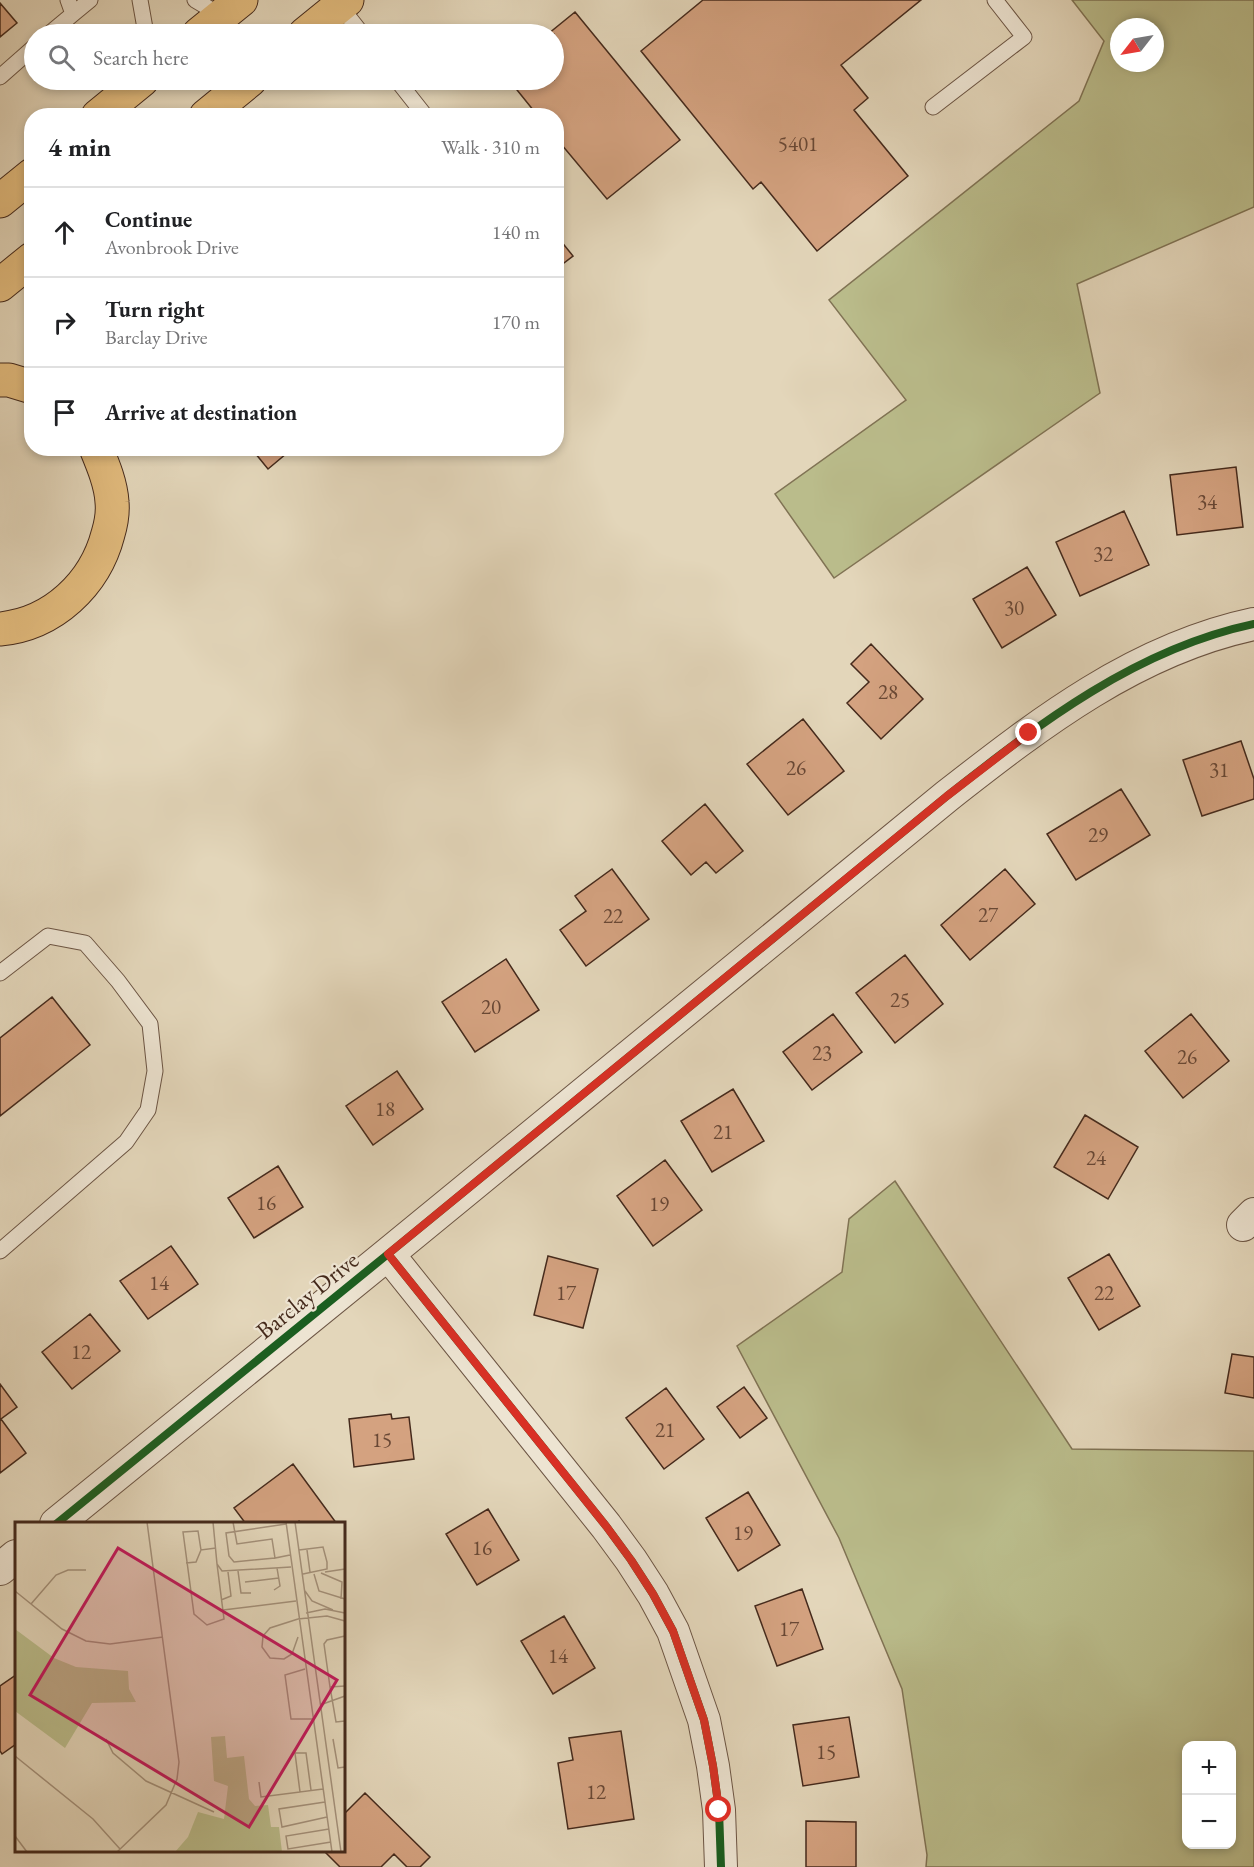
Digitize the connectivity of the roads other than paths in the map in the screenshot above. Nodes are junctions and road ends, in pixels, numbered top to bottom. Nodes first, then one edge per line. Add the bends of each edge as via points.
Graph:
1 (90, 0) edge
2 (140, 0) edge
3 (995, 0) edge
4 (343, 3) edge
5 (71, 7) edge
6 (57, 24) edge
7 (144, 24) edge
8 (317, 24) edge
9 (356, 24) edge
10 (24, 56) edge
11 (0, 77) edge
12 (130, 90) edge
13 (238, 90) edge
14 (405, 90) edge
15 (933, 107) dead end
16 (108, 108) edge
17 (216, 108) edge
18 (419, 108) edge
19 (24, 266) edge
20 (0, 285) edge
21 (0, 380) edge
22 (24, 385) edge
23 (99, 456) edge
24 (1254, 624) edge
25 (0, 629) edge
26 (0, 973) edge
27 (0, 1251) edge
28 (388, 1254) junction
29 (58, 1522) edge
30 (15, 1557) edge
31 (0, 1569) edge
32 (721, 1867) edge

1 - 5 lane
2 - 7 lane
3 - 15 lane via 1024,37
4 - 8 highway
4 - 9 lane
5 - 6 lane
10 - 11 lane
12 - 16 highway
13 - 17 highway
14 - 18 lane
19 - 20 highway
21 - 22 highway
23 - 25 highway via 112,504 100,560 76,594 62,605 46,615
24 - 28 street, Barclay Drive via 1213,634 1117,676 1029,733
26 - 27 lane via 48,936 85,943 150,1024 155,1071 148,1110 126,1142
28 - 29 street, Barclay Drive
28 - 32 street via 606,1526 637,1569 673,1631 704,1720 719,1810
30 - 31 street

